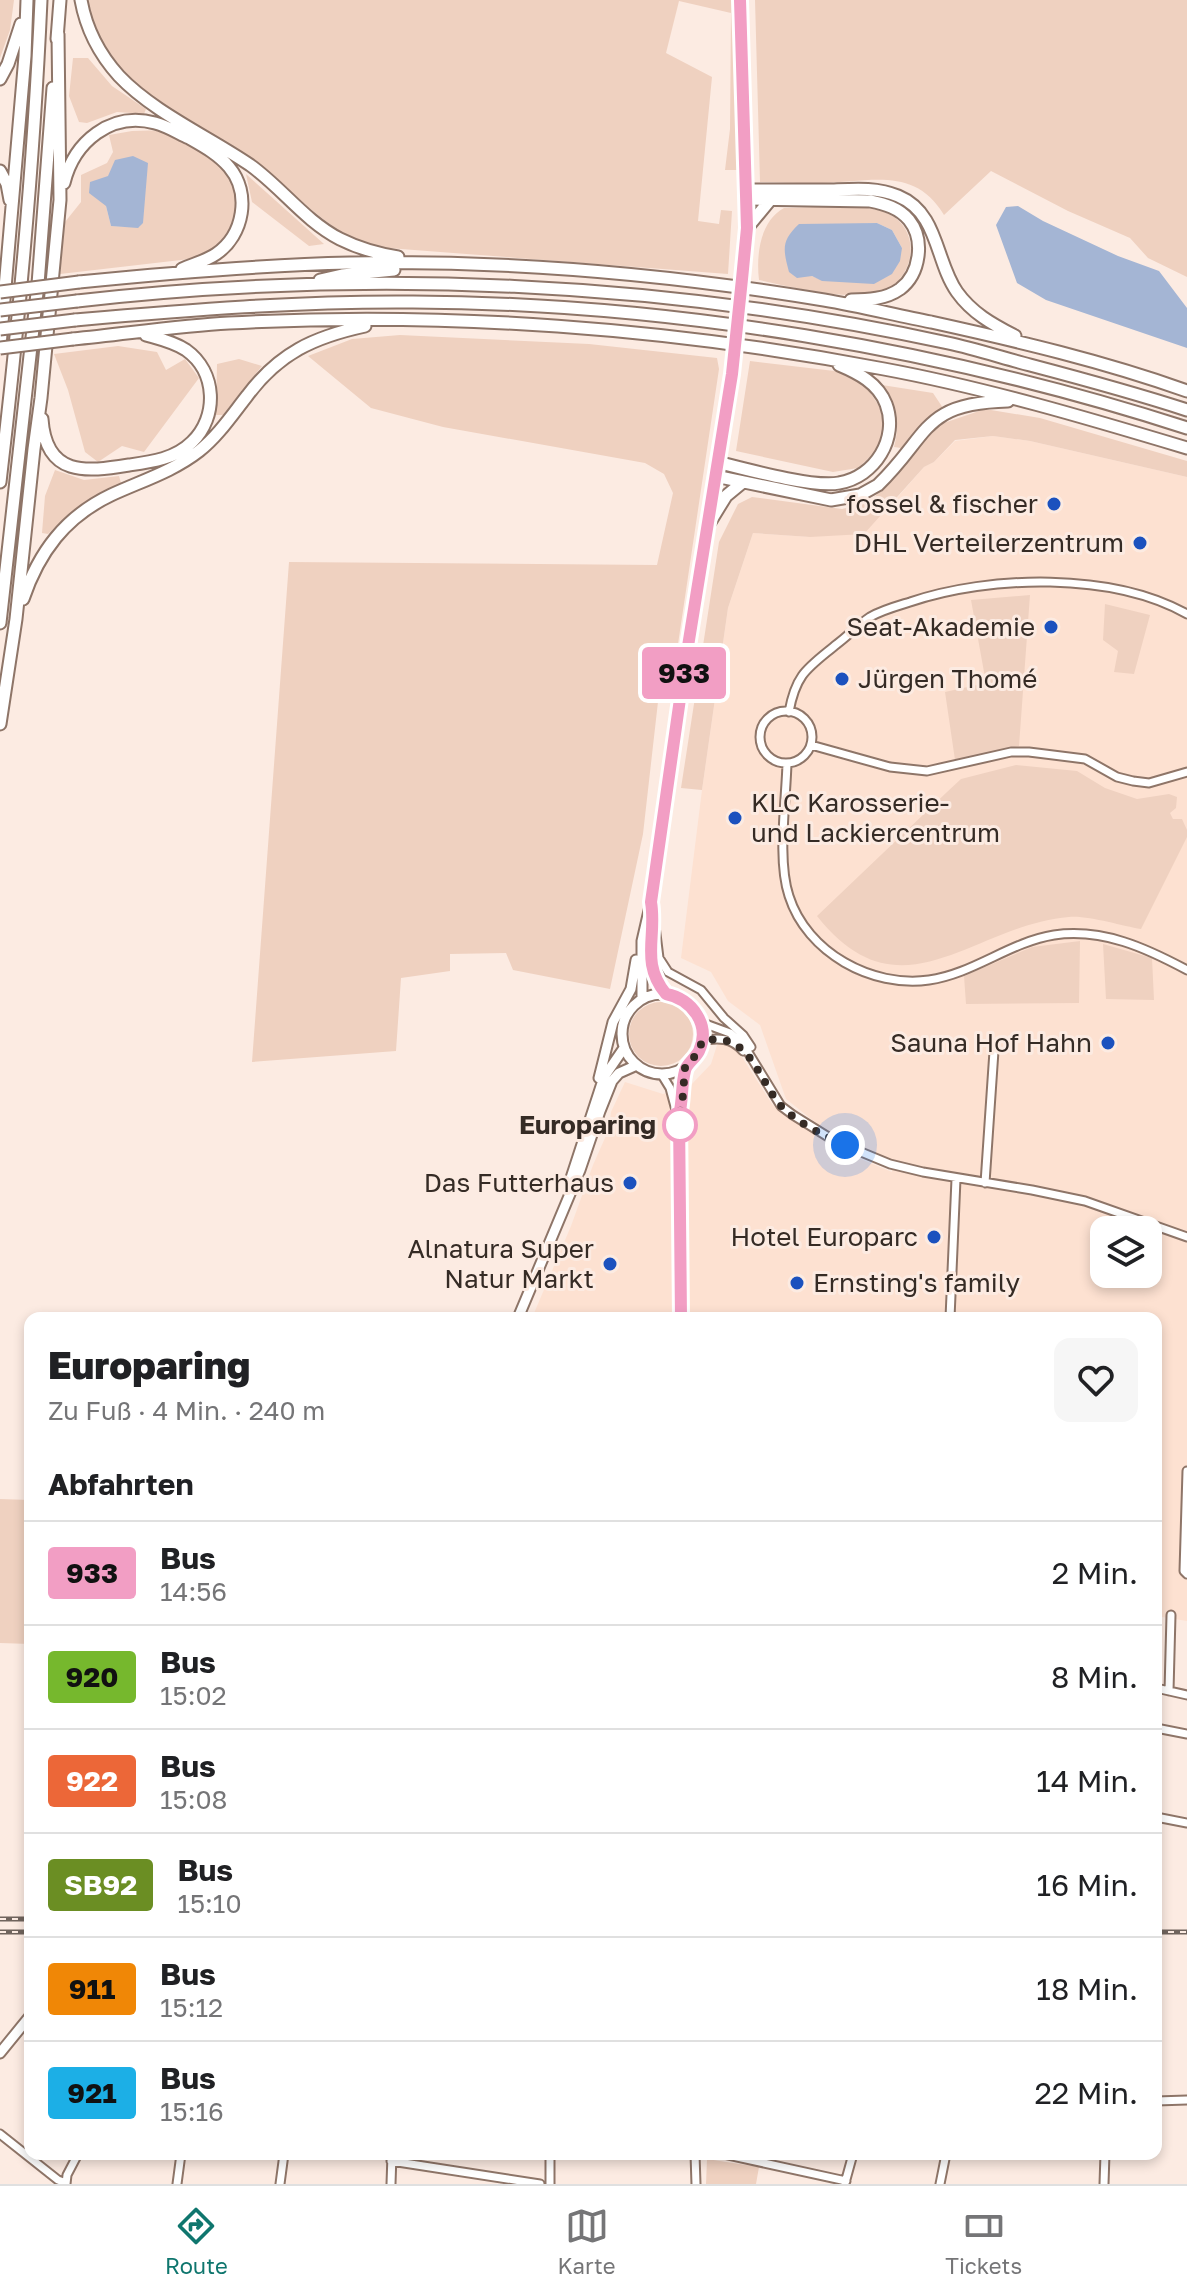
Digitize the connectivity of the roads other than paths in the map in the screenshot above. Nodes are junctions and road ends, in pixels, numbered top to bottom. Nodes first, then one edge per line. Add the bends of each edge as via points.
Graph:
1 (41, 0) edge
2 (60, 0) edge
3 (81, 0) edge
4 (740, 0) edge
5 (26, 4) edge
6 (58, 34) junction
7 (0, 79) edge
8 (0, 171) edge
9 (746, 195) junction
10 (771, 199) junction
11 (60, 200) junction
12 (13, 213) junction
13 (747, 228) junction
14 (447, 264) junction
15 (172, 272) junction
16 (300, 285) junction
17 (0, 292) edge
18 (827, 300) junction
19 (0, 310) edge
20 (388, 321) junction
21 (0, 329) edge
22 (137, 332) junction
23 (1029, 343) junction
24 (0, 347) edge
25 (820, 358) junction
26 (1187, 391) edge
27 (41, 398) junction
28 (1020, 401) junction
29 (1187, 410) edge
30 (1187, 428) edge
31 (1187, 448) edge
32 (717, 462) junction
33 (715, 476) junction
34 (0, 482) edge
35 (743, 482) junction
36 (710, 522) junction
37 (1187, 614) edge
38 (16, 619) junction
39 (0, 623) edge
40 (789, 712) junction
41 (0, 724) edge
42 (811, 745) junction
43 (787, 763) junction
44 (1187, 772) edge
45 (651, 902) junction
46 (653, 915) junction
47 (642, 941) junction
48 (1187, 970) edge
49 (666, 994) junction
50 (642, 999) junction
51 (700, 1022) junction
52 (702, 1041) junction
53 (624, 1048) junction
54 (994, 1051) dead end
55 (637, 1065) junction
56 (685, 1068) junction
57 (760, 1072) junction
58 (662, 1075) junction
59 (597, 1094) junction
60 (679, 1115) junction
61 (956, 1179) junction
62 (985, 1183) junction
63 (562, 1213) junction
64 (1187, 1237) edge
65 (521, 1312) edge
66 (681, 1312) edge
67 (950, 1312) edge
68 (1187, 1471) edge
69 (1187, 1574) edge
70 (1171, 1615) dead end
71 (1162, 1689) edge
72 (1169, 1691) junction
73 (1187, 1695) edge
74 (1162, 1729) edge
75 (1187, 1734) edge
76 (1162, 1818) edge
77 (1187, 1823) edge
78 (24, 2023) edge
79 (0, 2053) edge
80 (1187, 2100) edge
81 (1162, 2101) edge
82 (0, 2134) edge
83 (24, 2153) edge
84 (33, 2160) edge
85 (76, 2160) edge
86 (180, 2160) edge
87 (283, 2160) edge
88 (391, 2160) edge
89 (408, 2160) edge
90 (550, 2160) edge
91 (695, 2160) edge
92 (749, 2160) edge
93 (849, 2160) edge
94 (945, 2160) edge
95 (1105, 2160) edge
96 (845, 2182) edge
97 (66, 2183) edge
98 (177, 2184) edge
99 (280, 2184) edge
100 (391, 2184) edge
101 (540, 2184) edge
102 (550, 2184) edge
103 (696, 2184) edge
104 (940, 2184) edge
105 (1104, 2184) edge

1 - 34 highway
2 - 6 highway
3 - 14 highway via 98,48 126,83 254,168 316,223 366,250
4 - 9 main road
5 - 7 highway
5 - 12 highway
6 - 11 highway
6 - 39 highway via 38,284
8 - 12 highway
9 - 10 highway
9 - 13 main road
9 - 23 highway via 876,189 898,195 926,219 955,289 969,306
10 - 13 highway
10 - 18 highway via 870,201 888,205 911,223 918,255 908,281 866,300
11 - 15 highway via 77,151 109,125 157,123 210,150 237,179 242,196 238,225 216,254
11 - 27 highway
12 - 24 highway
13 - 32 main road, bridge
14 - 15 highway
14 - 16 highway
14 - 18 highway via 697,282
15 - 17 highway, bridge
16 - 19 highway, bridge
16 - 29 highway via 494,286 818,318 950,343
18 - 23 highway
20 - 22 highway via 227,323
20 - 25 highway via 604,330
20 - 38 highway via 298,348 266,373 211,441 188,459 79,514 45,550
21 - 30 highway, bridge via 320,302 576,309 771,332 945,362
22 - 24 highway, bridge
22 - 27 highway via 179,346 207,376 208,415 185,448 155,461 94,470 72,467 57,458 45,437
23 - 26 highway
25 - 28 highway
25 - 32 highway via 866,379 886,403 889,436 871,468 853,480 826,484
27 - 38 highway
28 - 31 highway
28 - 35 highway via 975,403 942,415 921,432 878,485 851,497 831,500
32 - 33 main road
33 - 35 highway
33 - 36 main road
35 - 36 highway via 726,496
36 - 45 main road
37 - 40 street via 1123,591 1084,585 988,585 928,596 871,617 804,670
38 - 41 highway
40 - 42 street via 808,723
40 - 43 street via 773,715 760,736 765,752
42 - 43 street via 802,758
42 - 44 street via 890,767 927,771 1029,752 1085,759 1117,777 1149,783
43 - 48 street via 783,865 789,897 818,942 853,968 895,980 928,980 1056,935 1121,940
45 - 46 main road
45 - 47 main road
46 - 49 main road via 650,958
46 - 57 street via 663,966 701,990 736,1027 756,1055
47 - 50 main road
47 - 59 main road via 631,989 613,1022
49 - 50 main road
49 - 51 main road via 688,1003
50 - 53 main road via 624,1021
51 - 52 main road
51 - 57 street via 730,1033
52 - 56 main road
52 - 57 street via 715,1038 740,1046
53 - 55 main road
53 - 59 main road
54 - 62 street
55 - 58 main road
55 - 63 main road via 612,1081
56 - 58 main road
56 - 60 street
57 - 61 street via 781,1106 830,1138 890,1164
58 - 60 street
59 - 63 main road
60 - 66 street
61 - 62 street
61 - 67 street
62 - 64 street via 1085,1201
63 - 65 main road
68 - 69 street
70 - 72 street
71 - 72 street
72 - 73 street
74 - 75 street
76 - 77 street
78 - 79 main road
80 - 81 street
82 - 83 street
84 - 97 street
85 - 97 street
86 - 98 street
87 - 99 street
88 - 100 street
89 - 101 street
90 - 102 street
91 - 103 street
92 - 96 street
93 - 96 street
94 - 104 street
95 - 105 street

